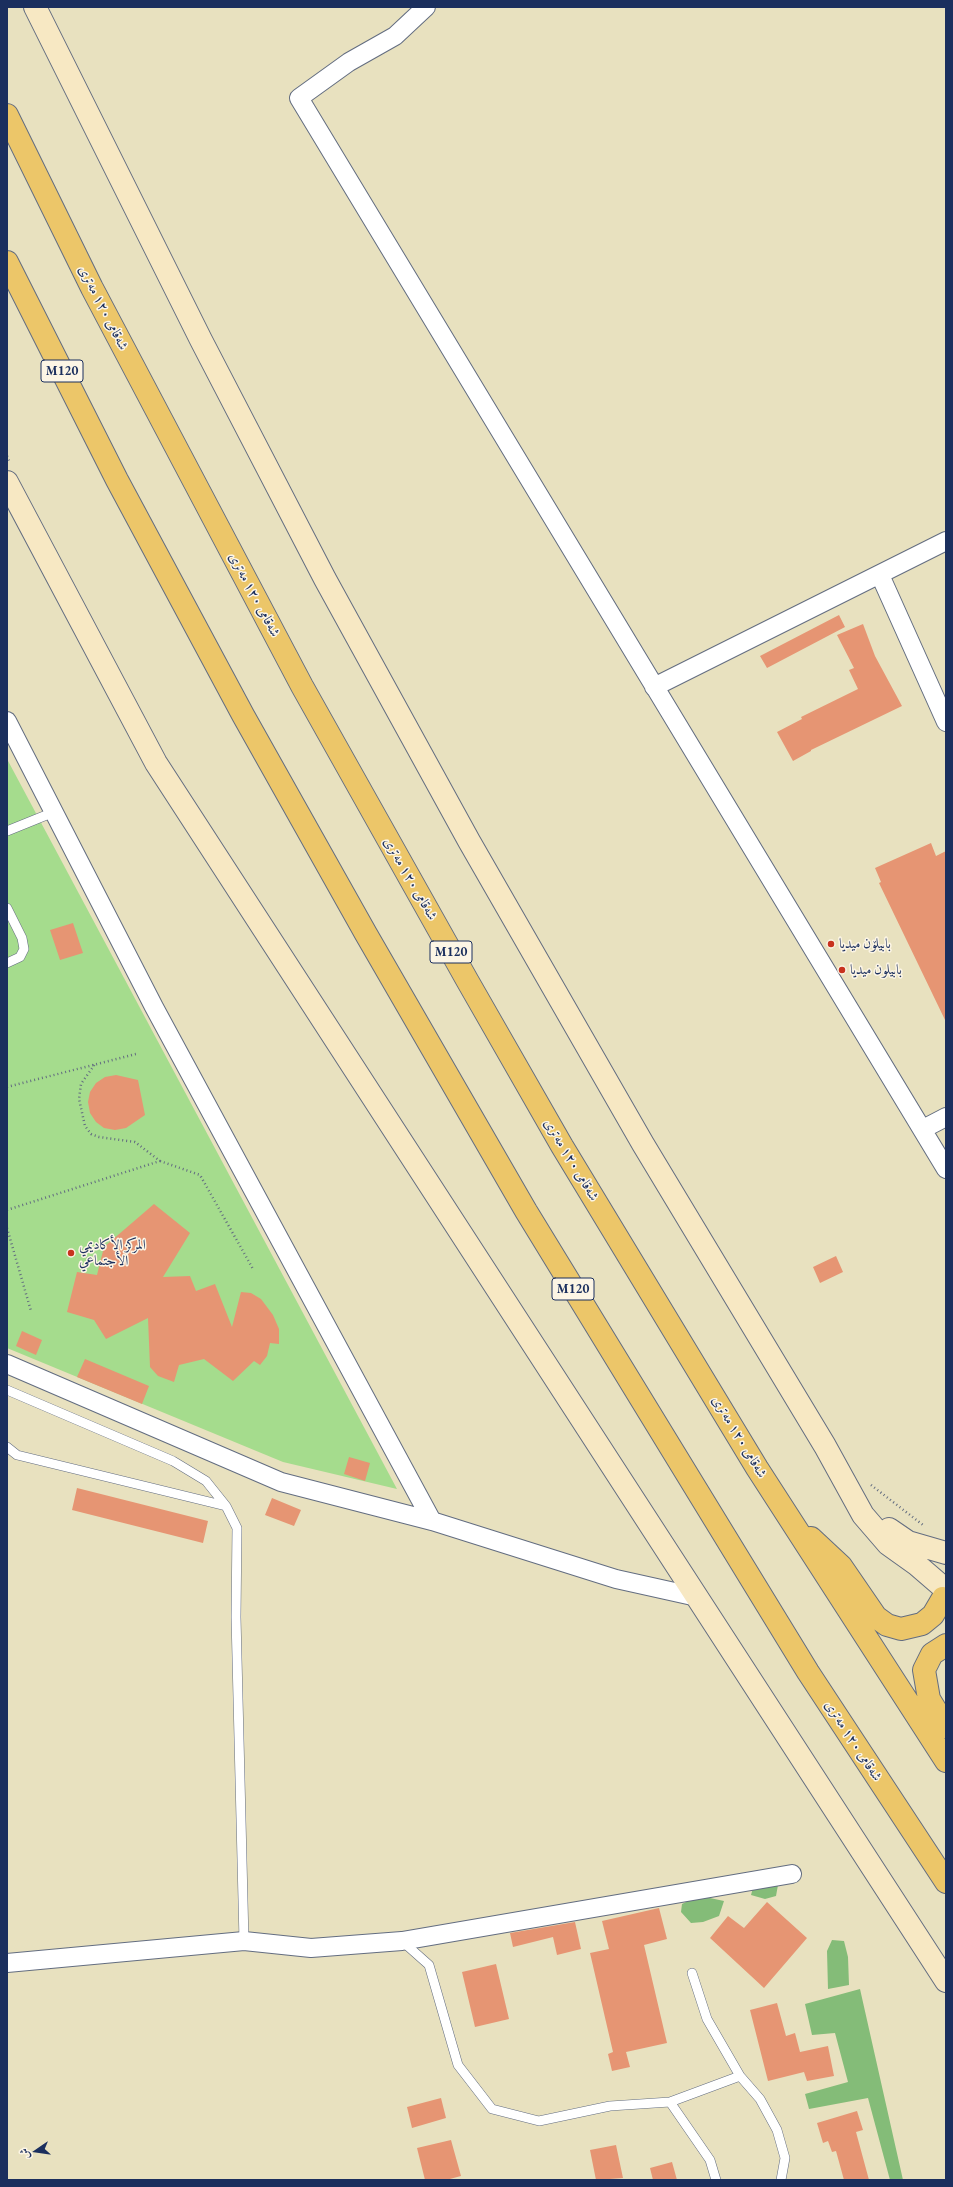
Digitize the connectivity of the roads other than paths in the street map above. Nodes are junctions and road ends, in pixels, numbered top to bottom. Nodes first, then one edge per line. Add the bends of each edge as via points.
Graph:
1 (35, 7) edge
2 (426, 7) edge
3 (7, 115) edge
4 (7, 262) edge
5 (7, 482) edge
6 (946, 541) edge
7 (880, 575) junction
8 (654, 687) junction
9 (7, 722) edge
10 (946, 722) edge
11 (54, 812) junction
12 (7, 831) edge
13 (7, 908) edge
14 (7, 963) edge
15 (946, 1117) edge
16 (923, 1129) junction
17 (946, 1169) edge
18 (7, 1364) edge
19 (7, 1390) edge
20 (825, 1446) junction
21 (7, 1447) edge
22 (226, 1506) junction
23 (789, 1518) junction
24 (432, 1521) junction
25 (946, 1553) edge
26 (945, 1596) edge
27 (697, 1597) junction
28 (946, 1645) edge
29 (946, 1727) edge
30 (946, 1761) edge
31 (792, 1874) dead end
32 (946, 1882) edge
33 (244, 1941) junction
34 (402, 1941) junction
35 (7, 1963) edge
36 (692, 1973) dead end
37 (946, 1981) edge
38 (740, 2076) junction
39 (670, 2102) junction
40 (716, 2180) edge
41 (781, 2180) edge

1 - 20 street via 201,340 355,634 469,841 639,1137
2 - 8 street via 395,36 349,62 299,98
3 - 23 highway, شەقامی ١٢٠ مەتری / M120 via 92,288 336,747 562,1146
4 - 32 highway, شەقامی ١٢٠ مەتری / M120 via 117,480 239,708 498,1162 672,1453 804,1665
5 - 27 street via 156,763
6 - 7 street
7 - 8 street
7 - 10 street
8 - 16 street
9 - 11 street
11 - 12 lane
11 - 24 street via 154,1008
13 - 14 lane via 22,938 24,949 20,957
15 - 16 street
16 - 17 street
18 - 24 street via 282,1482
19 - 22 lane via 174,1461 206,1481
20 - 25 street via 844,1466 878,1520 908,1542
20 - 26 street via 850,1493 875,1531
21 - 22 lane via 17,1455
22 - 33 lane via 237,1528 236,1617
23 - 26 highway via 841,1566 876,1617 887,1625 901,1629 922,1624 933,1616
23 - 30 highway, شەقامی ١٢٠ مەتری / M120
24 - 27 street via 616,1579
27 - 37 street
28 - 29 highway via 932,1654 924,1670 929,1699
31 - 34 street
33 - 34 street via 311,1948
33 - 35 street
34 - 39 lane via 429,1965 458,2065 492,2109 539,2121 610,2106
36 - 38 lane via 707,2019
38 - 39 lane
38 - 41 lane via 760,2098 777,2130 785,2158
39 - 40 lane via 710,2160

